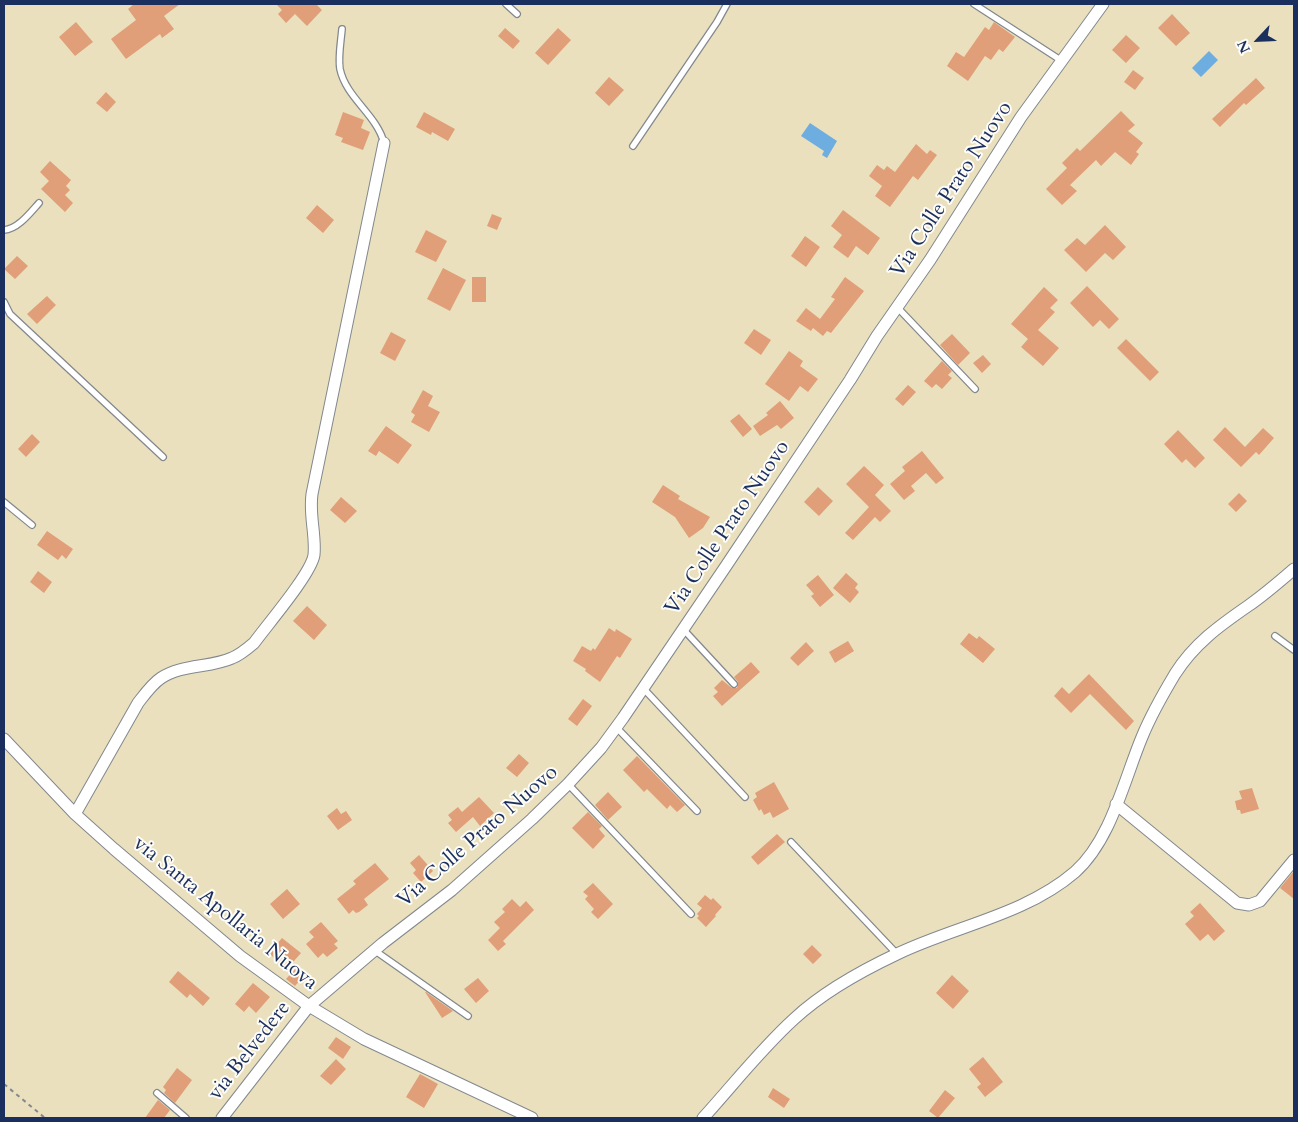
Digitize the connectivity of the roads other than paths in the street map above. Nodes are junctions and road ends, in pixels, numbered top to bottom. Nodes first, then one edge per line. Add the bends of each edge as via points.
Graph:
1 (506, 4) edge
2 (727, 4) edge
3 (974, 4) edge
4 (1103, 4) edge
5 (517, 14) dead end
6 (342, 29) dead end
7 (1062, 62) junction
8 (384, 143) joint
9 (633, 146) dead end
10 (39, 203) dead end
11 (4, 230) edge
12 (4, 302) edge
13 (897, 307) junction
14 (975, 390) dead end
15 (163, 457) dead end
16 (4, 502) edge
17 (32, 526) dead end
18 (1294, 570) edge
19 (683, 629) junction
20 (1275, 636) dead end
21 (1294, 650) edge
22 (734, 684) dead end
23 (643, 688) junction
24 (616, 727) junction
25 (4, 739) edge
26 (568, 784) junction
27 (745, 797) dead end
28 (1116, 804) junction
29 (697, 810) dead end
30 (75, 814) junction
31 (791, 842) dead end
32 (1294, 860) edge
33 (691, 914) dead end
34 (374, 950) junction
35 (897, 954) junction
36 (309, 1006) junction
37 (468, 1016) dead end
38 (157, 1093) dead end
39 (186, 1118) edge
40 (222, 1118) edge
41 (532, 1118) edge
42 (704, 1118) edge

1 - 5 lane
2 - 9 lane
3 - 7 lane
4 - 7 street, Via Colle Prato Nuovo
6 - 8 lane via 342,74
7 - 13 street, Via Colle Prato Nuovo via 1021,118
8 - 30 street via 312,494 312,563 248,648 225,661 169,673 157,680 138,703
10 - 11 lane via 11,229
12 - 15 lane via 10,314
13 - 14 lane
13 - 19 street, Via Colle Prato Nuovo
16 - 17 lane
18 - 28 street via 1205,637 1186,658 1142,736
19 - 22 lane
19 - 23 street, Via Colle Prato Nuovo
20 - 21 lane
23 - 24 street, Via Colle Prato Nuovo
23 - 27 lane
24 - 26 street, Via Colle Prato Nuovo
24 - 29 lane
25 - 30 street, via Santa Apollaria Nuova
26 - 33 lane
26 - 34 street, Via Colle Prato Nuovo via 452,890
28 - 32 street via 1237,902 1249,904 1260,901
28 - 35 street via 1099,841 1075,872 1036,898
30 - 36 street, via Santa Apollaria Nuova via 240,956
31 - 35 lane
34 - 36 street, Via Colle Prato Nuovo
34 - 37 lane
35 - 42 street via 843,983 795,1018
36 - 40 street, via Belvedere
36 - 41 street, via Santa Apollaria Nuova via 364,1039
38 - 39 lane

